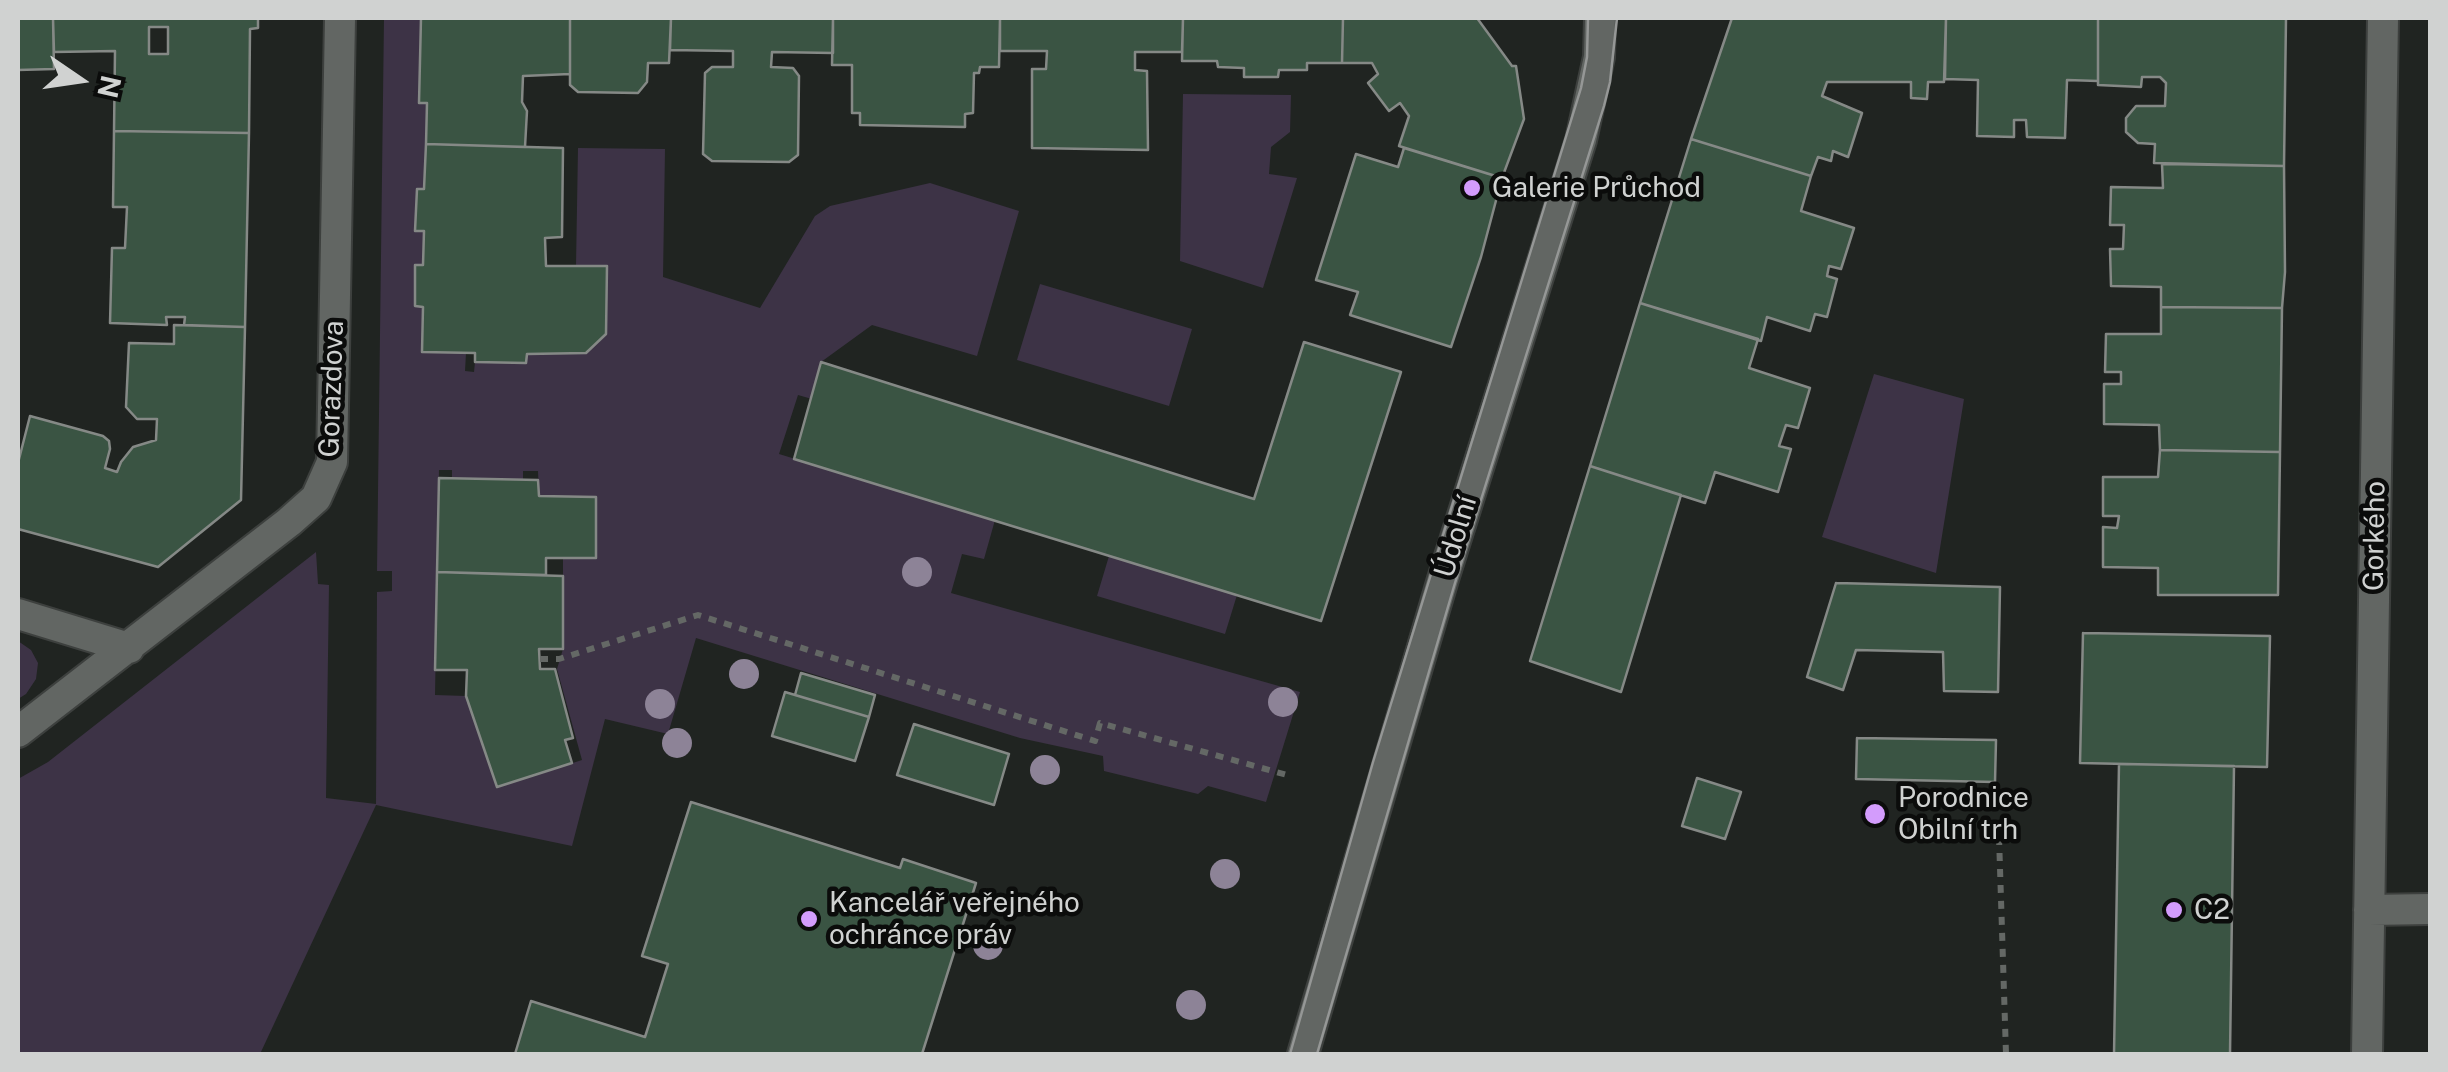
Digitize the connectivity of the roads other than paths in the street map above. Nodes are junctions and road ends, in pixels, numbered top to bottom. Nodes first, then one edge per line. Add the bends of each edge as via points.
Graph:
1 (340, 18) edge
2 (1600, 18) edge
3 (2383, 18) edge
4 (18, 614) edge
5 (129, 648) junction
6 (18, 732) edge
7 (2430, 909) edge
8 (2369, 910) junction
9 (1303, 1054) edge
10 (2366, 1054) edge

1 - 5 street, Gorazdova via 332,462 316,498
2 - 9 street, Údolní via 1599,57 1580,140
3 - 8 street, Gorkého
4 - 5 street
5 - 6 street, Gorazdova
7 - 8 street
8 - 10 street, Gorkého

